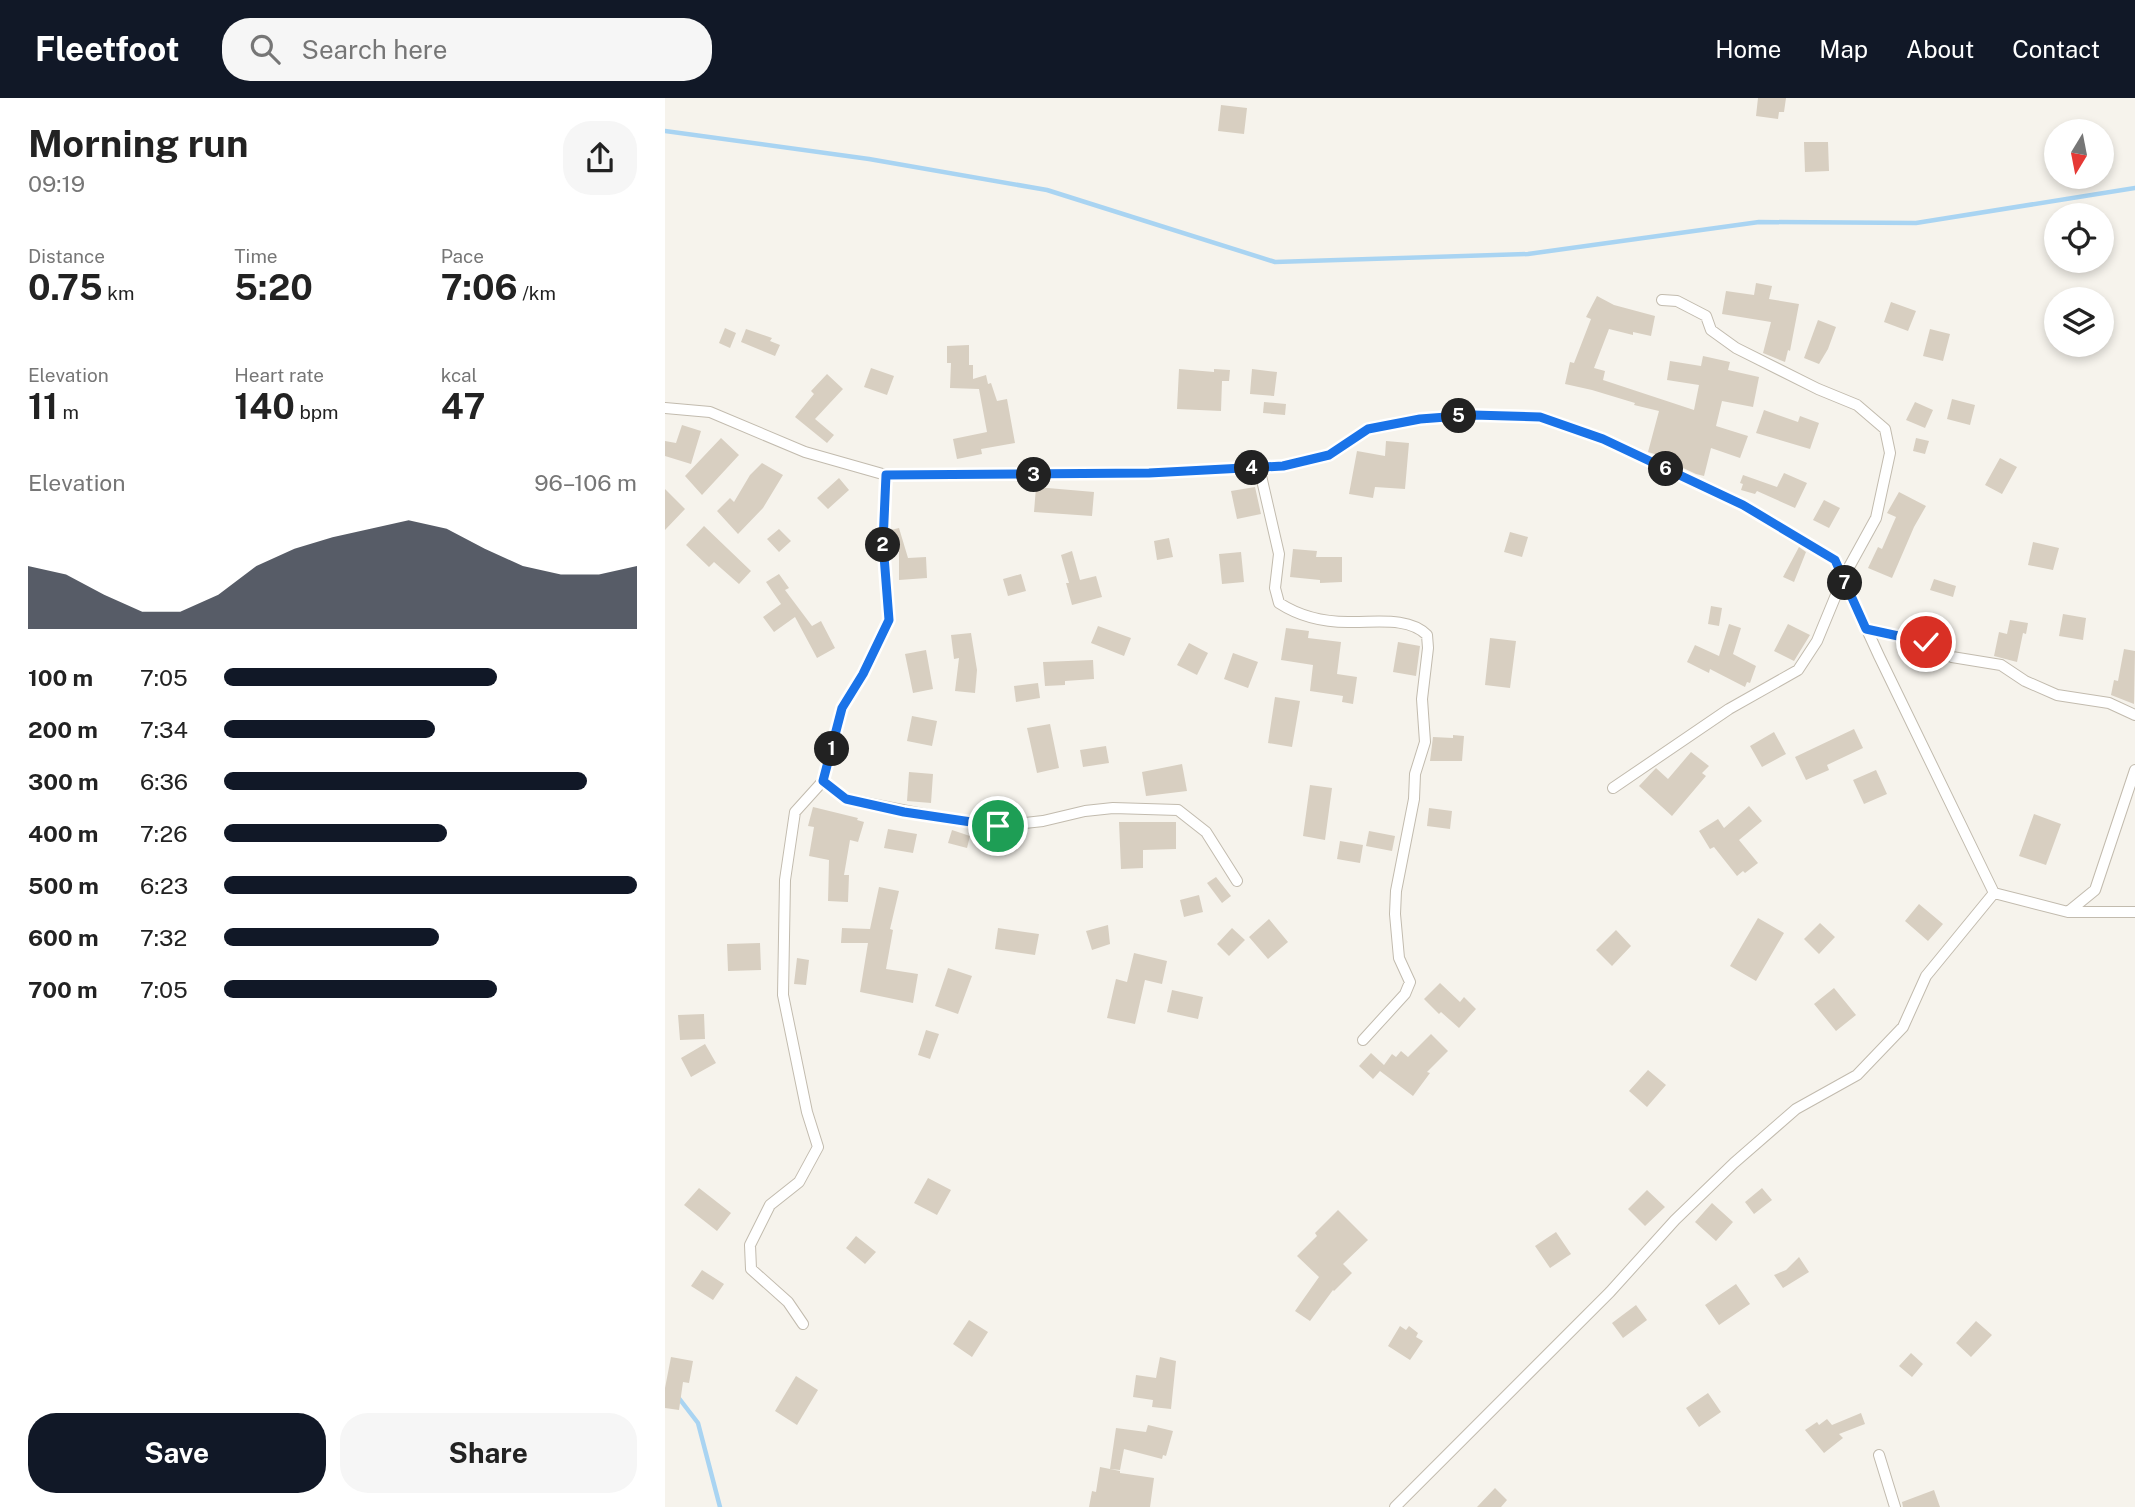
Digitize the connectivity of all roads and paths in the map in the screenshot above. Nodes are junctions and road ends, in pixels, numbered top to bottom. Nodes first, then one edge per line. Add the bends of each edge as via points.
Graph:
1 (1662, 300) dead end
2 (665, 408) edge
3 (1259, 467) junction
4 (886, 475) junction
5 (1843, 578) junction
6 (1866, 629) junction
7 (2135, 716) edge
8 (2135, 771) edge
9 (823, 781) junction
10 (1613, 788) dead end
11 (1237, 881) dead end
12 (1994, 892) junction
13 (2068, 912) junction
14 (2135, 912) edge
15 (1363, 1040) dead end
16 (803, 1324) dead end
17 (1879, 1455) dead end
18 (1395, 1507) edge
19 (1895, 1507) edge

1 - 5 street via 1677,301 1706,316 1711,330 1736,348 1857,405 1885,429 1890,453 1876,517
2 - 4 street via 710,412 804,452
3 - 4 street via 1149,473
3 - 5 street via 1329,455 1368,429 1420,419 1540,417 1603,439 1743,505 1835,560
3 - 15 street via 1279,554 1275,589 1279,603 1312,618 1418,626 1427,635 1422,699 1425,742 1415,774 1396,891 1399,958 1410,982 1405,994
4 - 9 street via 883,543 889,620 842,708
5 - 6 street
5 - 10 street via 1817,640 1798,670 1729,709
6 - 7 street via 1926,642 1952,657 2001,665 2057,695 2109,703
6 - 12 street
8 - 13 street via 2095,890
9 - 11 street via 846,799 998,826 1113,808 1178,810 1206,832
9 - 16 street via 795,812 785,880 783,995 818,1147 799,1182 770,1205 750,1245 751,1269 788,1302
12 - 13 street
12 - 18 street via 1926,976 1903,1027 1857,1075 1796,1109 1734,1163
13 - 14 street
17 - 19 street

